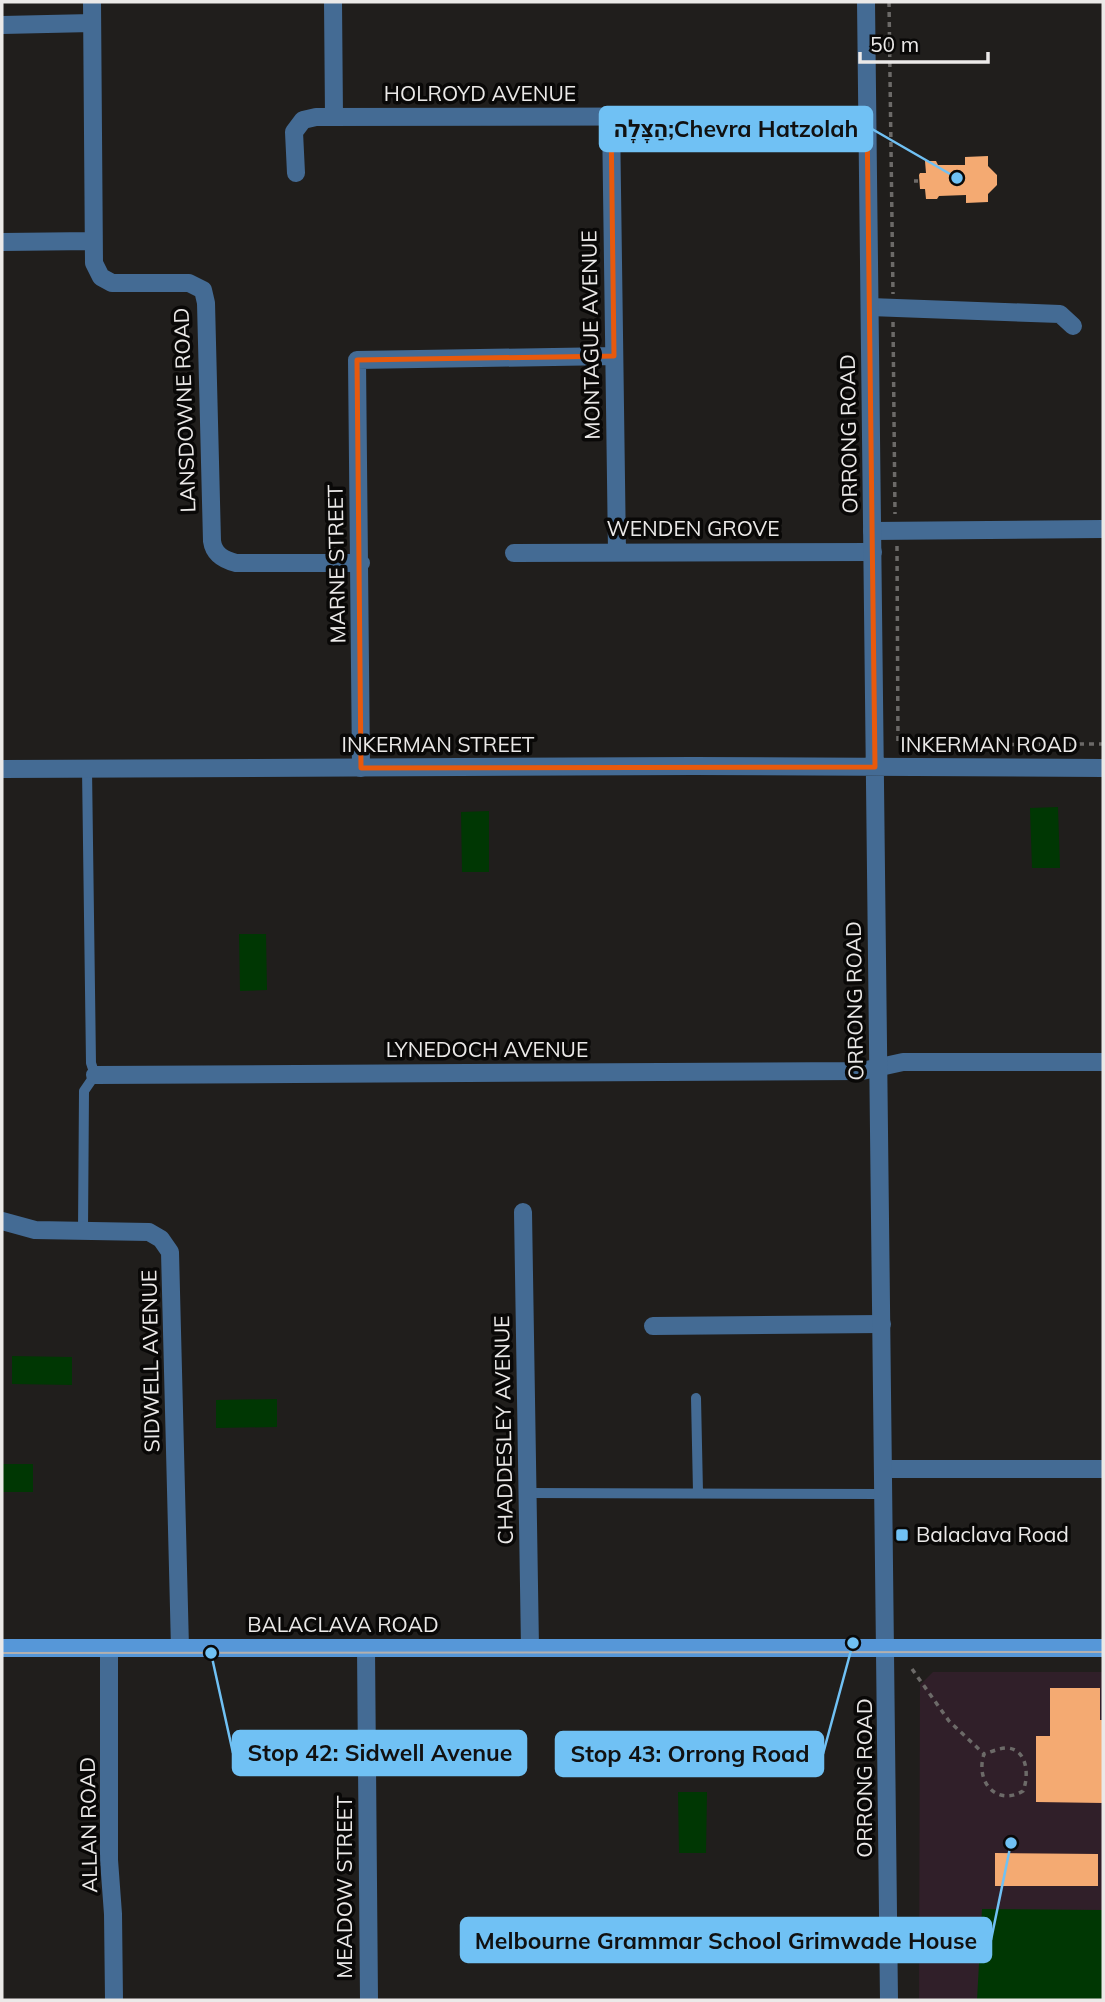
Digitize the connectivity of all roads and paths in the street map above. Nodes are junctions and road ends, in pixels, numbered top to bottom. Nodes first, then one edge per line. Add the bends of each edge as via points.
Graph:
1 (92, 2) edge
2 (333, 2) edge
3 (866, 2) edge
4 (889, 2) edge
5 (92, 23) junction
6 (2, 25) edge
7 (867, 116) junction
8 (334, 117) junction
9 (611, 117) junction
10 (296, 173) dead end
11 (93, 241) junction
12 (2, 242) edge
13 (870, 307) junction
14 (893, 308) junction
15 (1073, 326) dead end
16 (614, 356) junction
17 (1103, 529) edge
18 (872, 531) junction
19 (896, 531) junction
20 (617, 552) junction
21 (873, 552) junction
22 (514, 554) dead end
23 (361, 563) junction
24 (1103, 744) edge
25 (875, 766) junction
26 (361, 768) junction
27 (1103, 768) edge
28 (2, 769) edge
29 (87, 769) junction
30 (1103, 1062) edge
31 (879, 1066) junction
32 (95, 1075) junction
33 (523, 1212) dead end
34 (2, 1221) edge
35 (83, 1230) junction
36 (882, 1324) junction
37 (653, 1326) dead end
38 (696, 1398) dead end
39 (884, 1469) junction
40 (1103, 1469) edge
41 (698, 1492) junction
42 (528, 1493) junction
43 (884, 1493) junction
44 (2, 1648) edge
45 (109, 1648) junction
46 (180, 1648) junction
47 (366, 1648) junction
48 (530, 1648) junction
49 (886, 1648) junction
50 (1103, 1648) edge
51 (912, 1669) dead end
52 (984, 1754) junction
53 (114, 2000) edge
54 (369, 2000) edge
55 (889, 2000) edge

1 - 5 street, LANSDOWNE ROAD
2 - 8 street
3 - 7 street, ORRONG ROAD
4 - 14 path
5 - 6 street
5 - 11 street, LANSDOWNE ROAD
7 - 9 street, HOLROYD AVENUE
7 - 13 street, ORRONG ROAD
8 - 9 street, HOLROYD AVENUE
8 - 10 street, HOLROYD AVENUE via 307,118 297,125
9 - 16 street, MONTAGUE AVENUE
11 - 12 street
11 - 23 street, LANSDOWNE ROAD via 94,264 107,282 189,283 203,290 212,541 218,554 236,563
13 - 14 street
13 - 18 street, ORRONG ROAD
14 - 15 street via 1060,314
14 - 19 path
16 - 20 street, MONTAGUE AVENUE
16 - 23 street, MARNE STREET via 357,360
17 - 19 street
18 - 19 street
18 - 21 street, ORRONG ROAD
19 - 24 path via 898,745
20 - 21 street, WENDEN GROVE
20 - 22 street, WENDEN GROVE
21 - 25 street, ORRONG ROAD
23 - 26 street, MARNE STREET
25 - 26 street, INKERMAN STREET
25 - 27 street, INKERMAN ROAD
25 - 31 street, ORRONG ROAD
26 - 29 street, INKERMAN STREET
28 - 29 street, INKERMAN STREET
29 - 32 lane via 91,1063
30 - 31 street, LYNEDOCH AVENUE via 903,1062
31 - 32 street, LYNEDOCH AVENUE via 862,1072
31 - 36 street, ORRONG ROAD
32 - 35 lane via 84,1091
33 - 42 street, CHADDESLEY AVENUE
34 - 35 street, SIDWELL AVENUE via 35,1230
35 - 46 street, SIDWELL AVENUE via 149,1232 170,1252
36 - 37 street
36 - 39 street, ORRONG ROAD
38 - 41 lane
39 - 40 street
39 - 43 street, ORRONG ROAD
41 - 42 lane
41 - 43 lane
42 - 48 street, CHADDESLEY AVENUE
43 - 49 street, ORRONG ROAD
44 - 45 main road, BALACLAVA ROAD
45 - 46 main road, BALACLAVA ROAD
45 - 53 street, ALLAN ROAD
46 - 47 main road, BALACLAVA ROAD
47 - 48 main road, BALACLAVA ROAD
47 - 54 street, MEADOW STREET
48 - 49 main road, BALACLAVA ROAD
49 - 50 main road, BALACLAVA ROAD
49 - 55 street, ORRONG ROAD
51 - 52 path via 949,1721
52 - 52 path via 980,1766 990,1788 1007,1797 1023,1791 1027,1772 1018,1752 1007,1748

